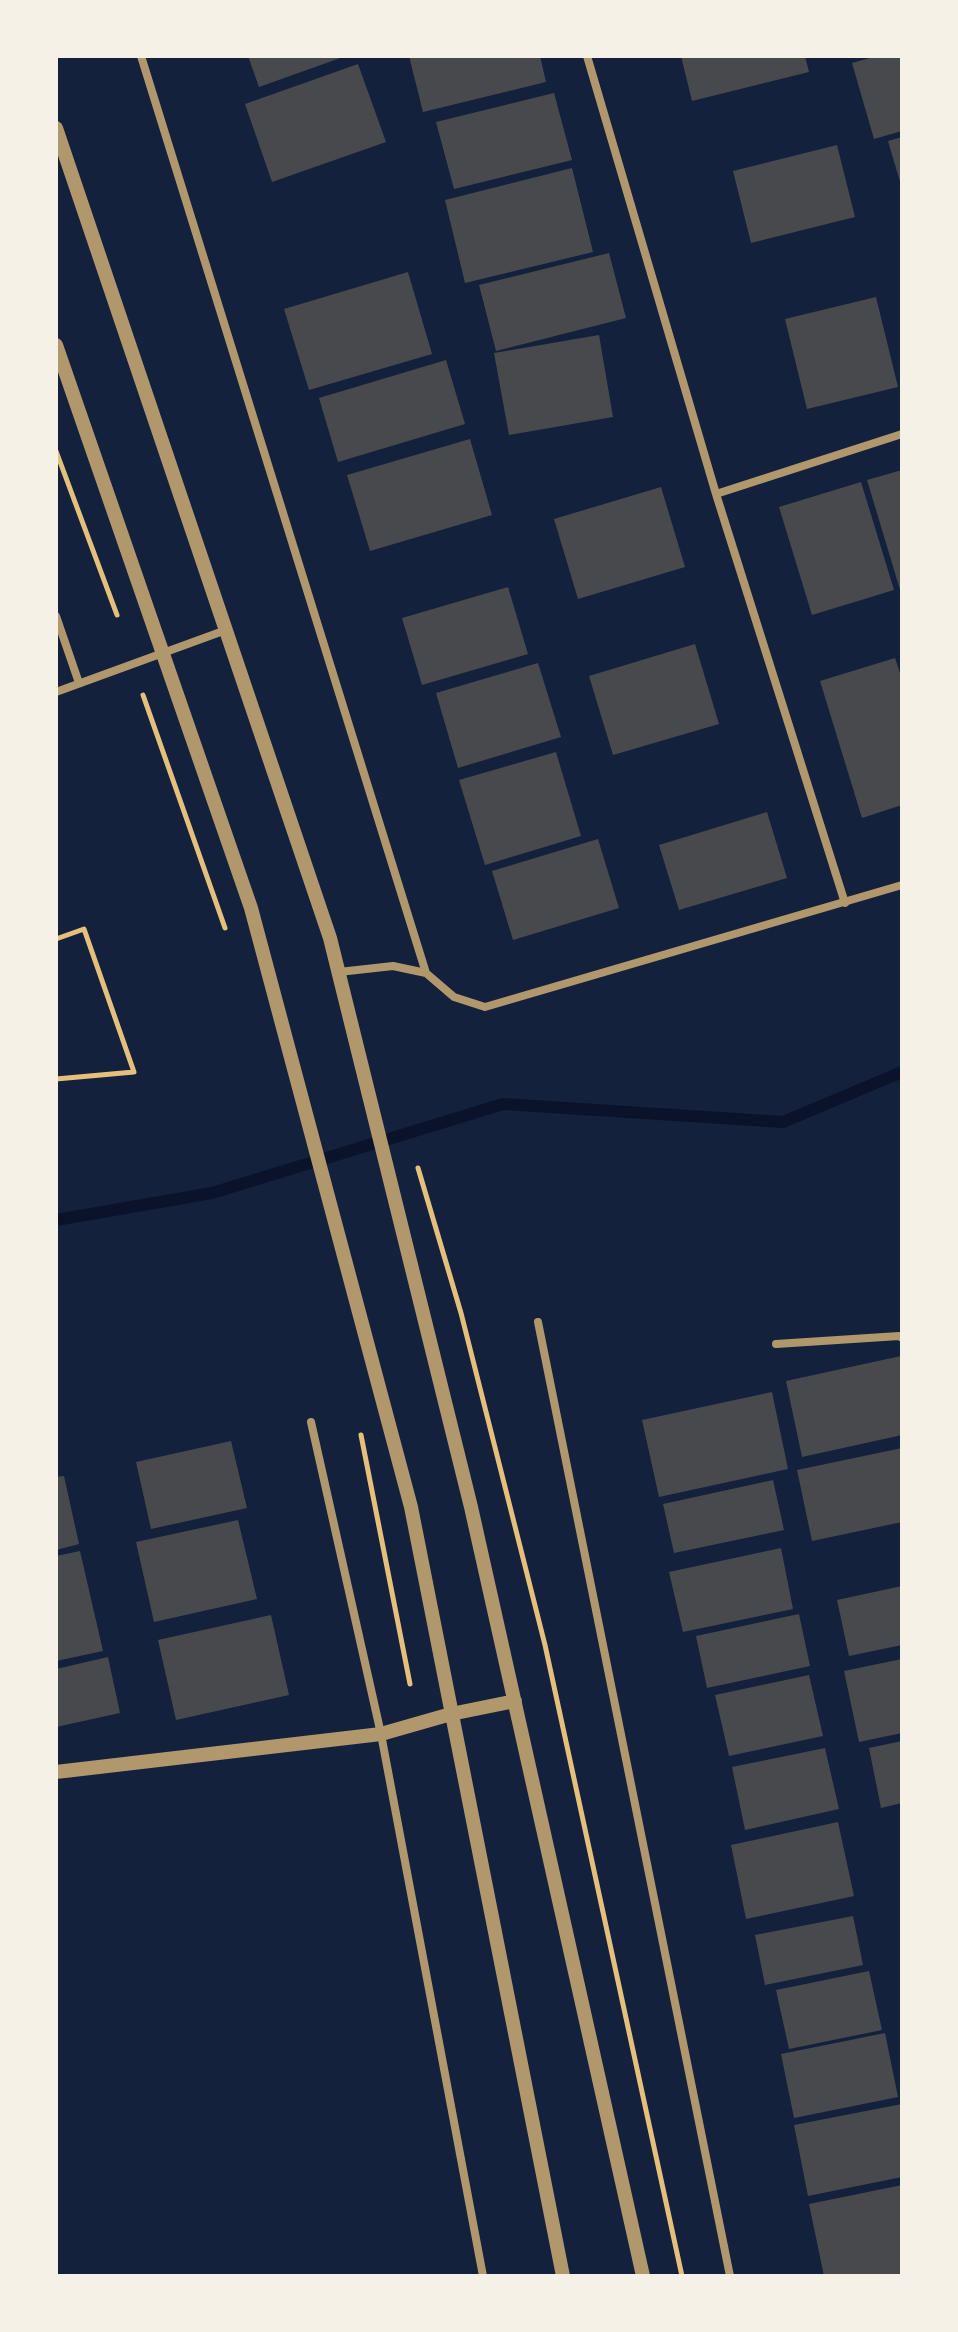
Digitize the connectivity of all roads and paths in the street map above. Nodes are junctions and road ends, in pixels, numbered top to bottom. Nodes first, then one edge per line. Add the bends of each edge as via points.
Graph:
1 (141, 56) edge
2 (587, 56) edge
3 (56, 128) edge
4 (56, 345) edge
5 (902, 434) edge
6 (56, 451) edge
7 (716, 494) junction
8 (56, 616) edge
9 (119, 619) dead end
10 (226, 630) junction
11 (163, 653) junction
12 (79, 683) junction
13 (56, 692) edge
14 (902, 885) edge
15 (845, 903) junction
16 (56, 939) edge
17 (339, 972) junction
18 (426, 973) junction
19 (56, 1079) edge
20 (417, 1163) dead end
21 (538, 1322) dead end
22 (902, 1338) edge
23 (776, 1344) dead end
24 (311, 1422) dead end
25 (515, 1701) junction
26 (451, 1714) junction
27 (381, 1734) junction
28 (56, 1772) edge
29 (483, 2276) edge
30 (563, 2276) edge
31 (643, 2276) edge
32 (682, 2276) edge
33 (730, 2276) edge

1 - 18 street
2 - 7 street
3 - 10 street
4 - 11 street
5 - 7 street
6 - 9 path
7 - 15 street
8 - 12 street
10 - 11 street
10 - 17 street
11 - 12 street
11 - 26 street via 251,908 411,1507
12 - 13 street
14 - 15 street
15 - 18 street via 485,1007 454,997
16 - 19 path via 84,929 134,1072
17 - 18 street via 393,966
17 - 25 street
20 - 32 path via 461,1313 545,1645
21 - 33 street
22 - 23 street
24 - 27 street
25 - 26 street
25 - 31 street
26 - 27 street
26 - 30 street
27 - 28 street
27 - 29 street

